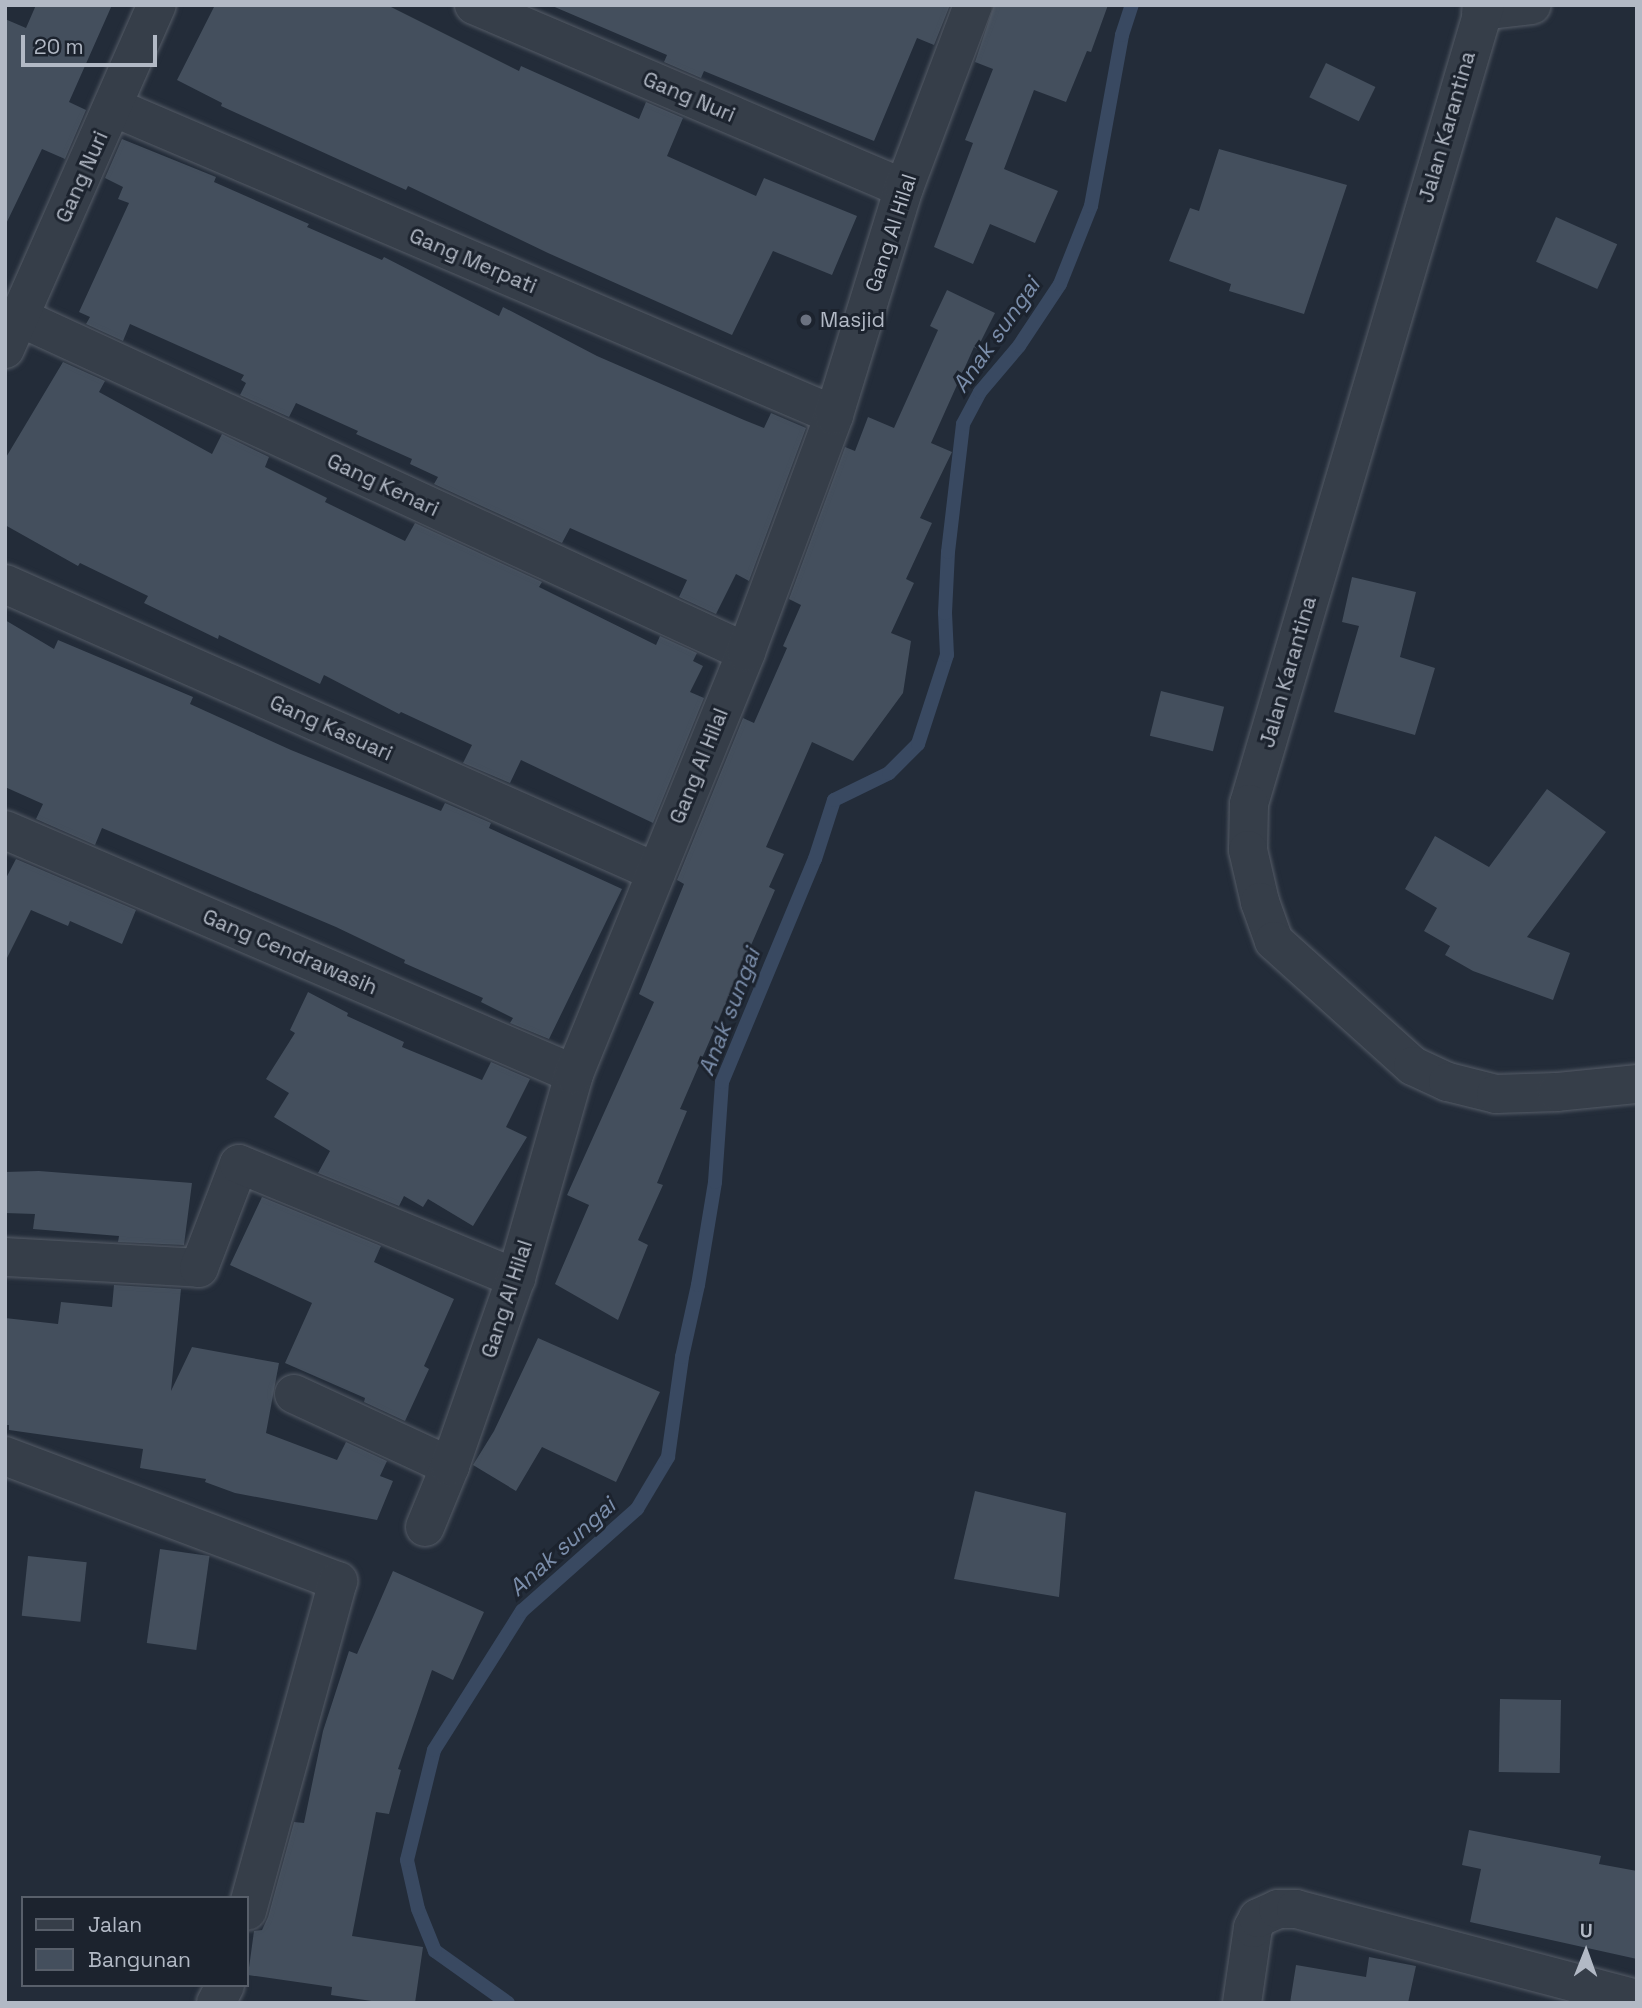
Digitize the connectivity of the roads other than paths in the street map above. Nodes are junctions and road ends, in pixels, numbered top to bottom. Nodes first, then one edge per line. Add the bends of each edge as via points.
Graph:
1 (157, 5) edge
2 (474, 5) edge
3 (973, 5) edge
4 (1532, 5) edge
5 (1483, 8) edge
6 (113, 107) junction
7 (904, 188) junction
8 (13, 333) edge
9 (834, 415) junction
10 (5, 584) edge
11 (746, 652) junction
12 (5, 830) edge
13 (656, 872) junction
14 (574, 1074) junction
15 (1637, 1084) edge
16 (5, 1257) edge
17 (516, 1278) junction
18 (294, 1394) dead end
19 (5, 1456) edge
20 (450, 1466) junction
21 (425, 1527) dead end
22 (248, 1907) edge
23 (224, 1987) edge
24 (1637, 1999) edge
25 (216, 2003) edge
26 (1242, 2003) edge

1 - 6 street, Gang Nuri
2 - 7 street, Gang Nuri
3 - 7 street, Gang Al Hilal
4 - 5 street
5 - 15 street, Jalan Karantina via 1249,804 1248,850 1259,902 1274,941 1413,1066 1448,1082 1496,1094
6 - 8 street, Gang Nuri
6 - 9 street, Gang Merpati
7 - 9 street, Gang Al Hilal
8 - 11 street, Gang Kenari
9 - 11 street, Gang Al Hilal
10 - 13 street, Gang Kasuari
11 - 13 street, Gang Al Hilal
12 - 14 street, Gang Cendrawasih
13 - 14 street, Gang Al Hilal
14 - 17 street, Gang Al Hilal
16 - 17 street via 199,1268 239,1164
17 - 20 street, Gang Al Hilal
18 - 20 street
19 - 22 street via 338,1581
20 - 21 street, Gang Al Hilal
23 - 25 street
24 - 26 street via 1296,1909 1278,1909 1258,1918 1253,1928

